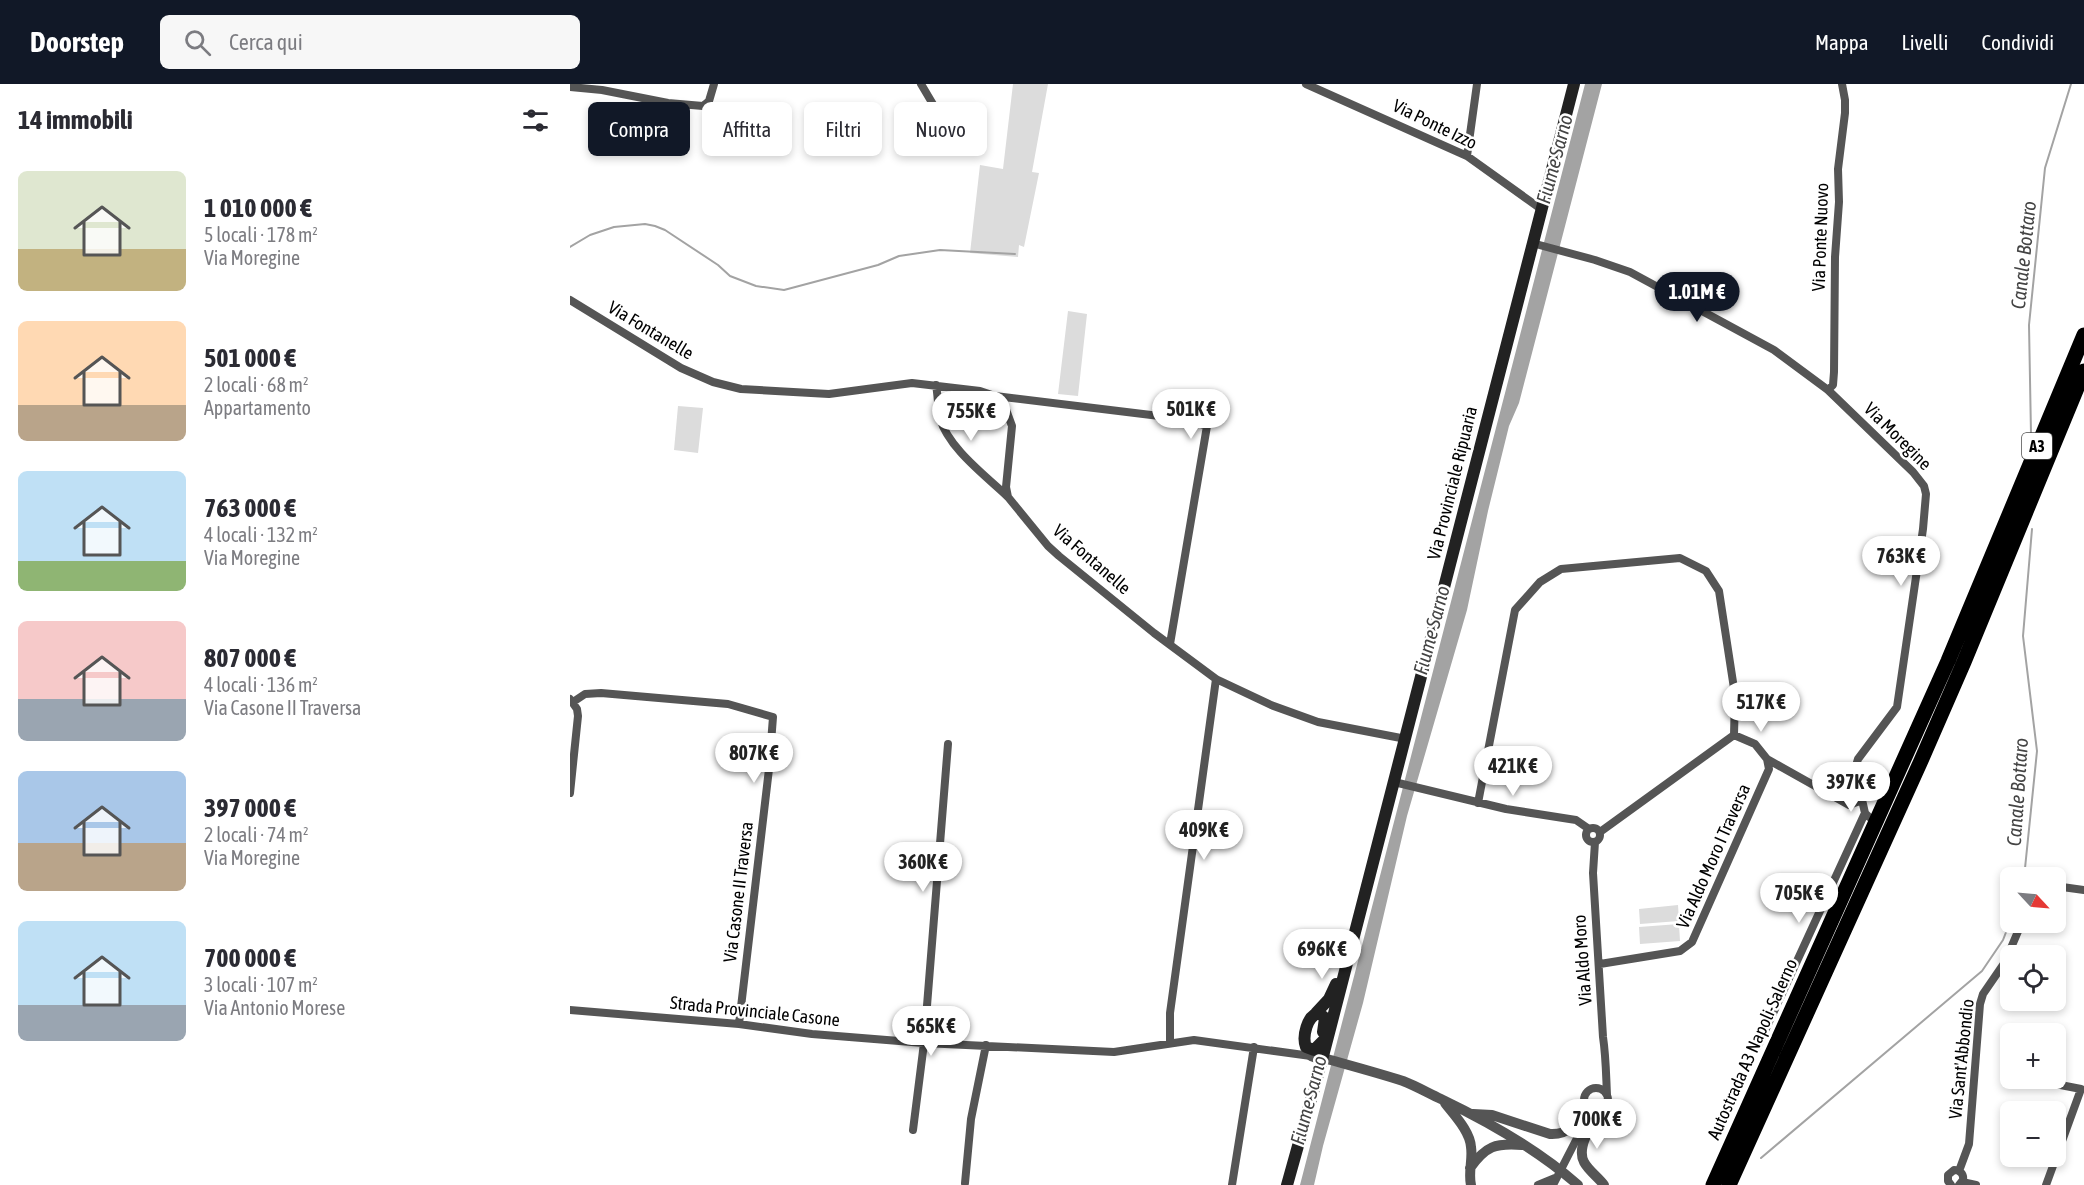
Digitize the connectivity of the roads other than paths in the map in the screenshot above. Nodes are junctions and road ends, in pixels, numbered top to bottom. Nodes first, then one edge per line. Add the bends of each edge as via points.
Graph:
1 (714, 84) edge
2 (921, 84) edge
3 (1306, 84) edge
4 (1477, 84) edge
5 (1574, 84) edge
6 (1842, 84) edge
7 (570, 87) edge
8 (1330, 88) edge
9 (933, 102) edge
10 (1467, 156) junction
11 (1540, 209) junction
12 (1532, 243) junction
13 (570, 300) edge
14 (2084, 335) edge
15 (2084, 371) edge
16 (936, 385) junction
17 (1828, 390) junction
18 (995, 396) junction
19 (1008, 497) junction
20 (1170, 644) junction
21 (1216, 679) junction
22 (572, 700) edge
23 (1734, 735) junction
24 (1406, 739) junction
25 (948, 744) dead end
26 (1767, 759) junction
27 (1396, 783) junction
28 (570, 793) edge
29 (1861, 794) junction
30 (1478, 803) junction
31 (1588, 829) junction
32 (1600, 832) junction
33 (1595, 842) junction
34 (2066, 888) edge
35 (2084, 891) edge
36 (2017, 933) edge
37 (1347, 961) junction
38 (1600, 964) junction
39 (570, 1010) edge
40 (1321, 1017) junction
41 (739, 1024) junction
42 (1328, 1036) junction
43 (1170, 1042) junction
44 (924, 1043) junction
45 (986, 1045) junction
46 (1758, 1046) dead end
47 (1254, 1047) junction
48 (1314, 1052) junction
49 (1605, 1075) junction
50 (2066, 1086) edge
51 (1591, 1090) junction
52 (1607, 1095) junction
53 (1443, 1100) junction
54 (1593, 1110) junction
55 (1472, 1114) junction
56 (913, 1130) dead end
57 (1525, 1146) junction
58 (1469, 1169) junction
59 (1959, 1171) junction
60 (1554, 1181) edge
61 (965, 1183) dead end
62 (1949, 1184) edge
63 (1961, 1184) edge
64 (1232, 1185) edge
65 (1287, 1185) edge
66 (1471, 1185) edge
67 (1538, 1185) edge
68 (1578, 1185) edge
69 (1604, 1185) edge
70 (1713, 1185) edge
71 (1729, 1185) edge
72 (1976, 1185) edge
73 (2046, 1185) edge

1 - 7 street via 710,101 703,106
2 - 9 street
3 - 8 street, Via Ponte Izzo
4 - 10 street
5 - 11 main road, Via Provinciale Ripuaria
6 - 17 street, Via Ponte Nuovo via 1845,113 1838,170 1834,372 1833,385
8 - 10 street, Via Ponte Izzo
10 - 11 street, Via Ponte Izzo
11 - 12 main road, Via Provinciale Ripuaria
12 - 17 street, Via Moregine via 1630,272 1657,285 1774,350
12 - 24 main road, Via Provinciale Ripuaria
13 - 16 street, Via Fontanelle via 688,372 741,389 830,394 912,383
14 - 70 highway, Autostrada A3 Napoli-Salerno / A3 via 1948,661
15 - 71 highway, Autostrada A3 Napoli-Salerno / A3 via 1924,753
16 - 18 street, Via Fontanelle
16 - 19 street, Via Fontanelle via 940,418 947,434
17 - 29 street, Via Moregine via 1913,472 1926,494 1897,707 1858,759 1855,769
18 - 19 street via 1005,407 1012,426
18 - 20 street, Via Fontanelle via 1184,419 1207,426
19 - 20 street, Via Fontanelle via 1059,556
20 - 21 street, Via Fontanelle
21 - 24 street, Via Fontanelle via 1318,722
21 - 43 street via 1170,1013
22 - 28 street via 578,716
22 - 41 street, Via Casone II Traversa via 585,694 611,693 728,704 773,717
23 - 26 street via 1755,744
23 - 30 street via 1735,695 1719,591 1706,571 1680,558 1561,569 1540,582 1515,610
23 - 32 street
24 - 27 main road, Via Provinciale Ripuaria
25 - 44 street
26 - 29 street via 1849,805 1857,802
26 - 38 street, Via Aldo Moro I Traversa via 1769,769 1692,942 1680,951
27 - 30 street
27 - 37 main road, Via Provinciale Ripuaria
29 - 46 street, Via Moregine via 1867,815
30 - 31 street via 1576,820
31 - 32 street
31 - 33 street via 1586,837
32 - 33 street
33 - 38 street, Via Aldo Moro via 1593,873
34 - 35 street
36 - 59 street, Via Sant'Abbondio via 1980,1004 1969,1144
37 - 40 main road, Via Provinciale Ripuaria
37 - 42 main road, Via Provinciale Ripuaria
38 - 49 street, Via Aldo Moro
39 - 41 street, Strada Provinciale Casone
40 - 42 main road
40 - 48 main road, Via Provinciale Ripuaria
41 - 44 street, Strada Provinciale Casone
42 - 48 main road
43 - 45 street, Strada Provinciale Casone via 1114,1052
43 - 47 street, Strada Provinciale Casone via 1194,1040
44 - 45 street, Strada Provinciale Casone
44 - 56 street
45 - 61 street via 971,1119
47 - 48 street, Strada Provinciale Casone
47 - 64 street
48 - 53 street via 1405,1082
48 - 65 main road, Via Provinciale Ripuaria via 1317,1075
49 - 51 street
49 - 52 street, Via Aldo Moro
50 - 73 street via 2081,1089
51 - 52 street via 1602,1090
51 - 54 street via 1585,1098
52 - 54 street via 1606,1106
53 - 55 street
53 - 58 street via 1470,1140
54 - 55 street via 1556,1135 1492,1115
54 - 60 street
54 - 69 street via 1582,1153 1584,1163
55 - 57 street
57 - 58 street via 1492,1146
57 - 68 street
58 - 66 street
59 - 62 street, Via Sant'Abbondio via 1949,1173
59 - 63 street
60 - 67 street
63 - 72 street

